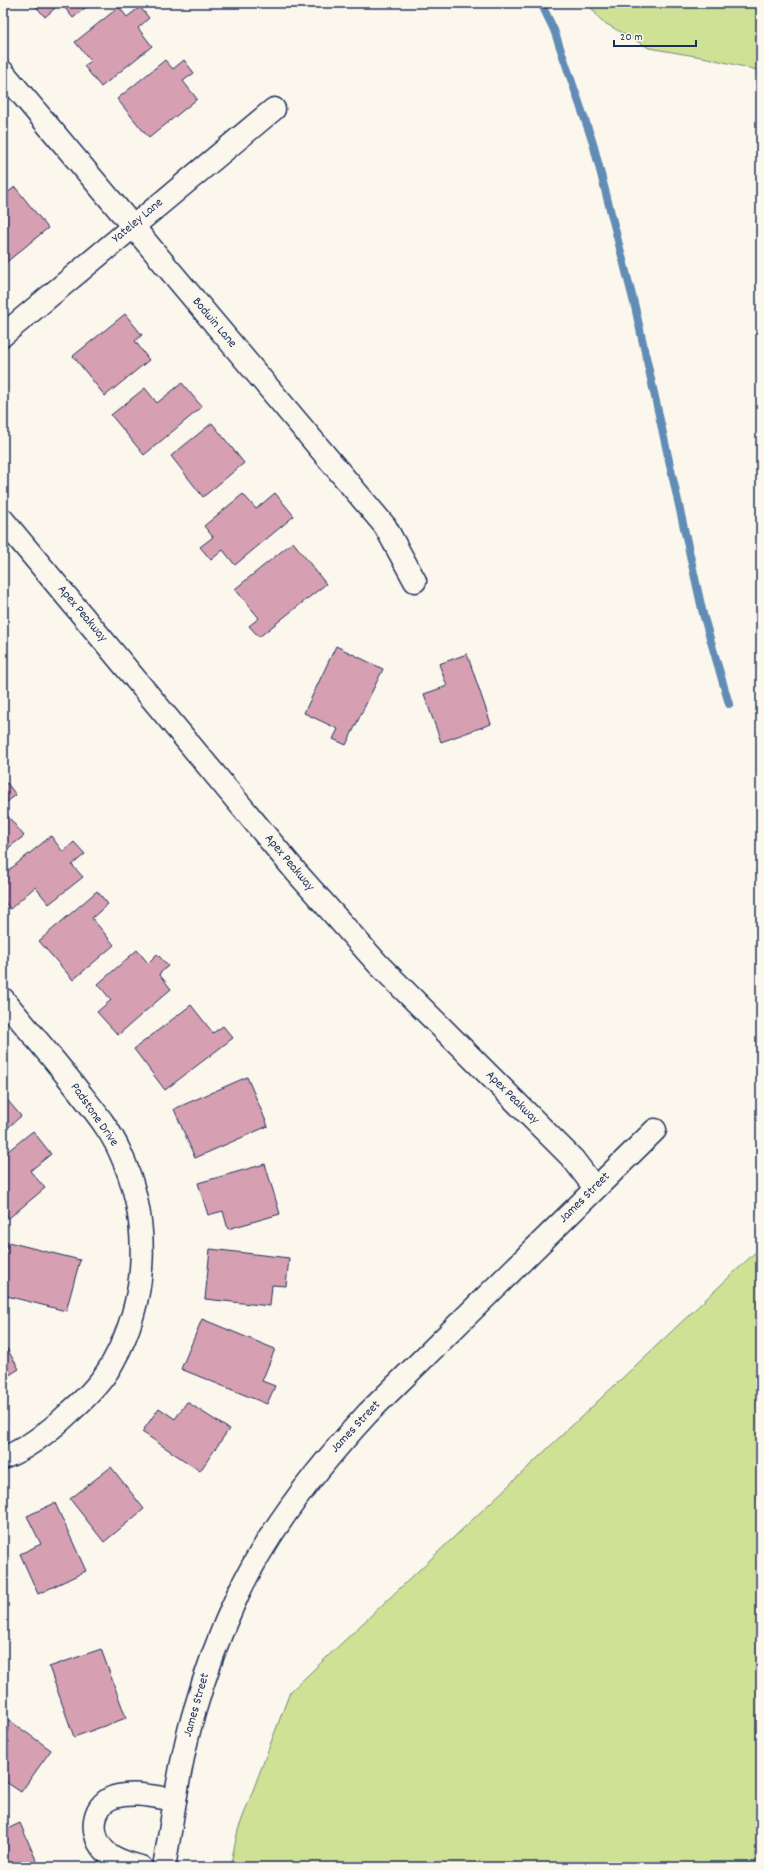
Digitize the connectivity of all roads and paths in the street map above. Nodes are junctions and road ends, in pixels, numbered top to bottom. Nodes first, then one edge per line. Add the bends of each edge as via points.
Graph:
1 (3, 72) edge
2 (274, 109) dead end
3 (132, 226) junction
4 (3, 335) edge
5 (3, 520) edge
6 (415, 581) dead end
7 (3, 999) edge
8 (655, 1130) dead end
9 (595, 1188) junction
10 (3, 1458) edge
11 (175, 1800) junction
12 (141, 1867) edge
13 (164, 1867) edge

1 - 3 street, Bodwin Lane
2 - 3 street, Yateley Lane
3 - 4 street, Yateley Lane
3 - 6 street, Bodwin Lane via 385,526
5 - 9 street, Apex Peakway via 302,878 378,964 573,1159
7 - 10 street, Padstone Drive via 52,1057 109,1132 133,1183 143,1243 141,1275 128,1331 100,1382 55,1427 33,1443
8 - 9 street, James Street
9 - 11 street, James Street via 368,1413 301,1492 253,1566 224,1626 193,1716
11 - 12 street via 130,1794 112,1798 100,1808 94,1820 94,1833 99,1844 107,1853 121,1861
11 - 13 street, James Street

